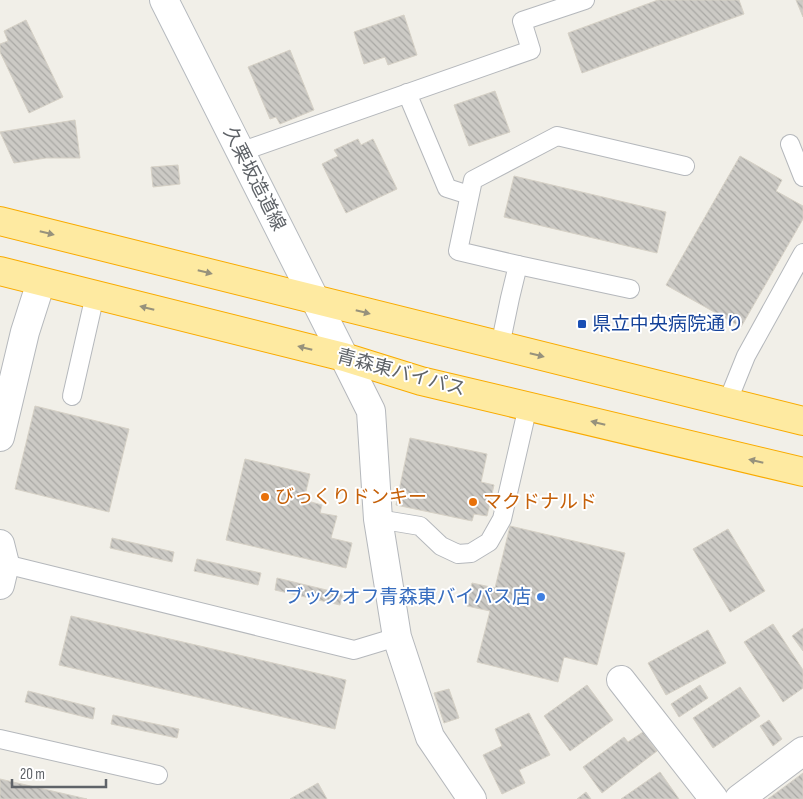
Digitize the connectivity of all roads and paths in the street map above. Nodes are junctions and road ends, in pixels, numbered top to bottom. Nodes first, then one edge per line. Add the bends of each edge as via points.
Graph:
1 (164, 0) edge
2 (585, 0) edge
3 (407, 94) junction
4 (790, 144) dead end
5 (240, 152) junction
6 (685, 166) dead end
7 (803, 176) edge
8 (470, 195) junction
9 (0, 221) edge
10 (803, 253) edge
11 (518, 265) junction
12 (0, 271) edge
13 (40, 282) junction
14 (630, 289) dead end
15 (95, 295) junction
16 (315, 300) junction
17 (500, 346) junction
18 (344, 358) junction
19 (72, 396) dead end
20 (727, 402) junction
21 (528, 406) junction
22 (803, 422) edge
23 (0, 436) edge
24 (803, 472) edge
25 (378, 519) junction
26 (2, 564) edge
27 (397, 637) junction
28 (621, 680) dead end
29 (0, 739) edge
30 (803, 752) edge
31 (158, 776) dead end
32 (472, 799) edge
33 (714, 799) edge
34 (739, 799) edge

1 - 5 street, 久栗坂造道線
2 - 3 lane via 522,21 531,50
3 - 5 lane
3 - 8 lane via 447,188
4 - 7 lane
5 - 16 street, 久栗坂造道線
6 - 8 lane via 557,136 473,180
8 - 11 lane via 458,251
9 -> 16 highway
10 - 20 lane via 746,356
11 - 14 lane
11 - 17 lane
12 - 13 highway, 青森東バイパス
13 - 15 highway, 青森東バイパス
13 - 23 street
18 -> 15 highway, 青森東バイパス
15 - 19 lane
16 -> 17 highway
16 - 18 street, 久栗坂造道線
17 -> 20 highway
18 - 21 highway, 青森東バイパス via 421,381
18 - 25 street, 久栗坂造道線 via 371,411
20 - 22 highway
24 -> 21 highway, 青森東バイパス
21 - 25 lane via 502,519 489,542 471,553 458,554 441,546 420,526
25 - 27 street, 久栗坂造道線
26 - 27 lane via 354,650
27 - 32 street, 久栗坂造道線 via 430,737
28 - 33 street
29 - 31 lane
30 - 34 street

